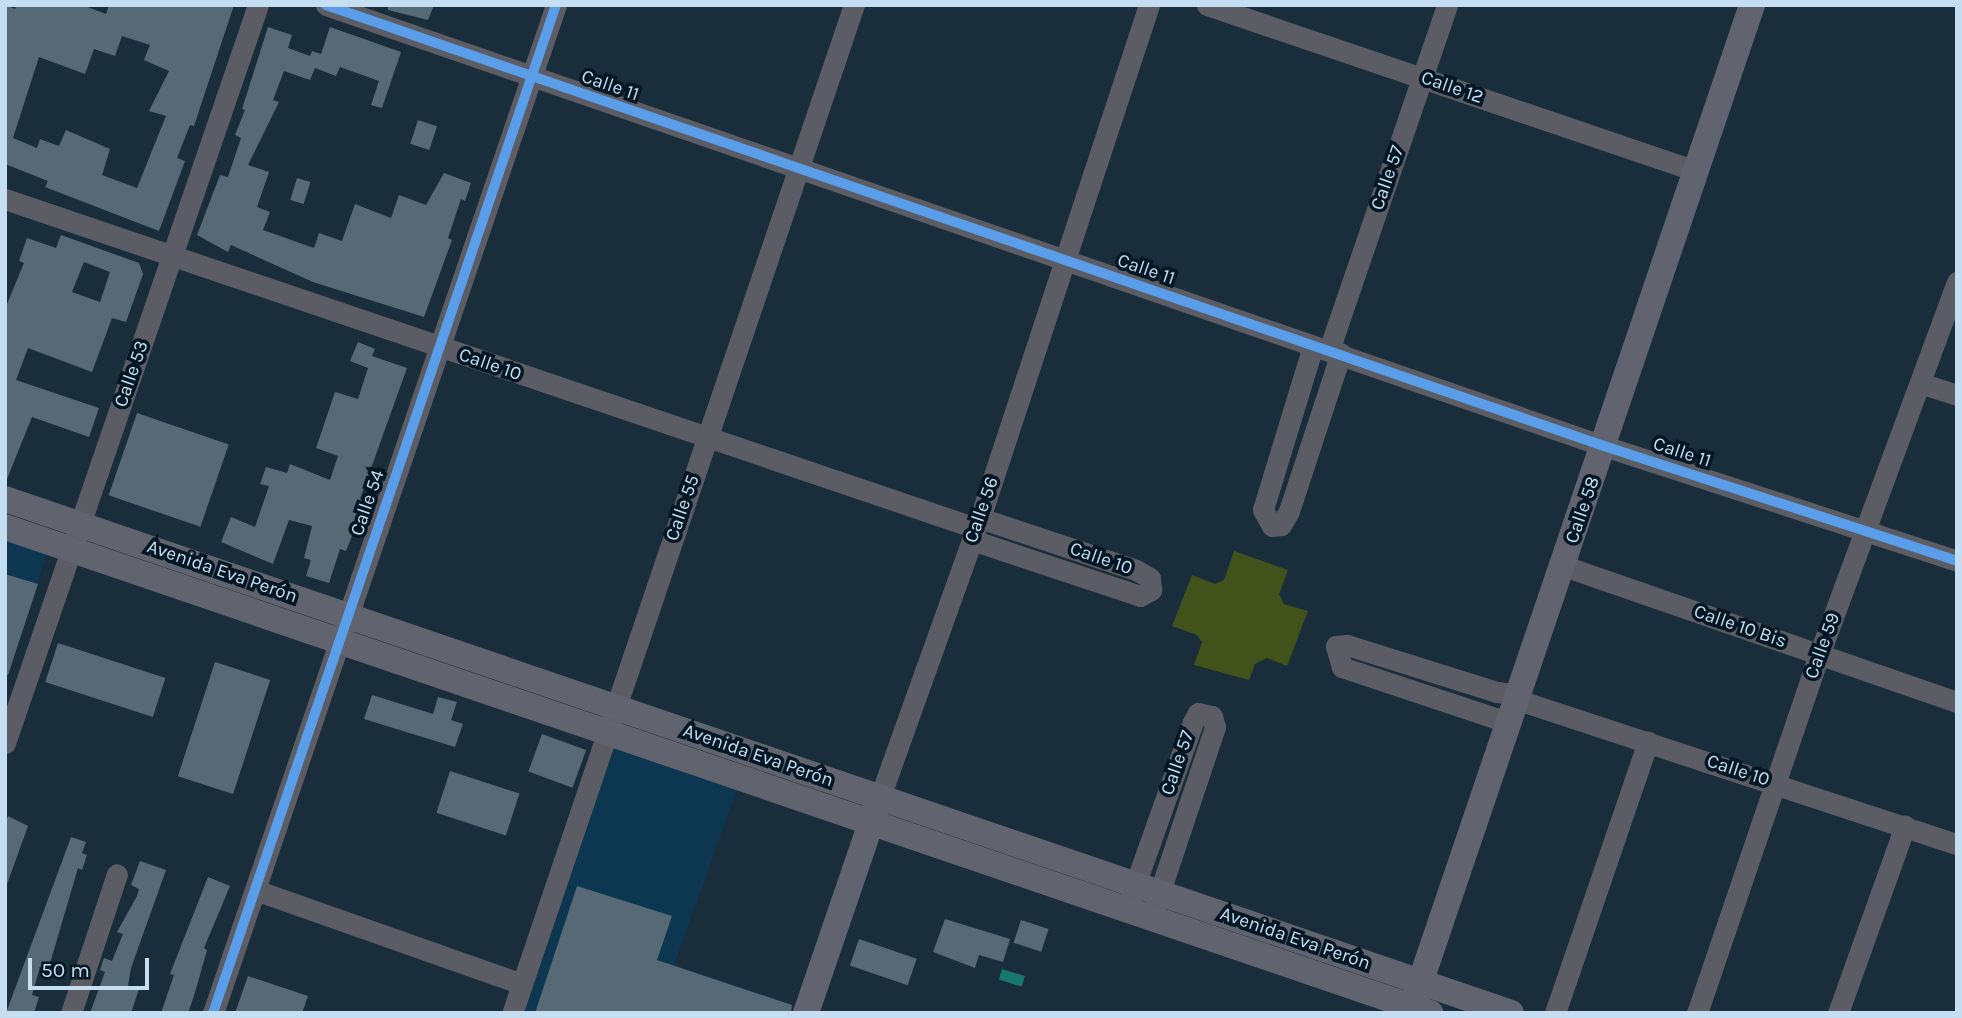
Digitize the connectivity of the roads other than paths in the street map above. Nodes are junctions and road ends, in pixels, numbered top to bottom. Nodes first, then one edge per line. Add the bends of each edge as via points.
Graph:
1 (258, 5) edge
2 (326, 5) edge
3 (556, 5) edge
4 (854, 5) edge
5 (1149, 5) edge
6 (1207, 5) edge
7 (1447, 5) edge
8 (1752, 5) edge
9 (531, 78) junction
10 (1423, 78) junction
11 (799, 168) junction
12 (1696, 171) junction
13 (5, 199) edge
14 (173, 256) junction
15 (1067, 261) junction
16 (1957, 282) edge
17 (439, 347) junction
18 (1328, 349) junction
19 (1920, 383) junction
20 (1957, 395) edge
21 (707, 439) junction
22 (1604, 446) junction
23 (5, 499) edge
24 (81, 524) junction
25 (5, 527) edge
26 (976, 529) junction
27 (1867, 531) junction
28 (72, 550) junction
29 (1957, 561) edge
30 (1564, 566) junction
31 (348, 616) junction
32 (339, 641) junction
33 (1819, 655) junction
34 (1957, 702) edge
35 (1516, 706) junction
36 (616, 707) junction
37 (607, 732) junction
38 (1648, 742) junction
39 (5, 743) edge
40 (1776, 783) junction
41 (880, 797) junction
42 (873, 822) junction
43 (1905, 826) junction
44 (1957, 844) edge
45 (117, 874) dead end
46 (1147, 888) junction
47 (255, 890) junction
48 (1126, 909) junction
49 (1152, 918) junction
50 (1421, 982) junction
51 (522, 984) junction
52 (513, 1011) edge
53 (1418, 1011) edge
54 (71, 1013) edge
55 (213, 1013) edge
56 (806, 1013) edge
57 (1511, 1013) edge
58 (1555, 1013) edge
59 (1697, 1013) edge
60 (1838, 1013) edge

1 - 14 street, Calle 53
2 - 9 street, Calle 11
3 - 9 street, Calle 54
4 - 11 street, Calle 55
5 - 15 street, Calle 56
6 - 10 street, Calle 12
7 - 10 street, Calle 57
8 - 12 main road, Calle 58
9 - 11 street, Calle 11
9 - 17 street, Calle 54
10 - 12 street, Calle 12
10 - 18 street, Calle 57
11 - 15 street, Calle 11
11 - 21 street, Calle 55
12 - 22 main road, Calle 58
13 - 14 street, Calle 10
14 - 17 street, Calle 10
14 - 24 street, Calle 53
15 - 18 street, Calle 11
15 - 26 street, Calle 56
16 - 19 street, Calle 59
17 - 21 street, Calle 10
17 - 31 street, Calle 54
18 - 18 street, Calle 57 via 1263,510 1272,526 1281,525 1289,511
18 - 22 street, Calle 11
19 - 20 street
19 - 27 street, Calle 59
21 - 26 street, Calle 10
21 - 36 street, Calle 55
22 - 27 street, Calle 11
22 - 30 main road, Calle 58
23 - 24 main road, Avenida Eva Perón
24 - 28 street, Calle 53
24 - 31 main road, Avenida Eva Perón
25 - 28 main road, Avenida Eva Perón
26 - 26 street, Calle 10 via 1140,596 1151,590 1150,578 1136,570
26 - 41 street, Calle 56
27 - 29 street, Calle 11
27 - 33 street, Calle 59
28 - 32 main road, Avenida Eva Perón
28 - 39 street, Calle 53
30 - 33 street, Calle 10 Bis
30 - 35 main road, Calle 58
31 - 32 street, Calle 54
31 - 36 main road, Avenida Eva Perón
32 - 37 main road, Avenida Eva Perón
32 - 47 street, Calle 54
33 - 34 street, Calle 10 Bis
33 - 40 street, Calle 59
35 - 35 street, Calle 10 via 1497,692 1347,645 1336,646 1342,667
35 - 38 street, Calle 10
35 - 50 main road, Calle 58
36 - 37 street, Calle 55
36 - 41 main road, Avenida Eva Perón
37 - 42 main road, Avenida Eva Perón
37 - 51 street, Calle 55
38 - 40 street, Calle 10
38 - 58 street
40 - 43 street, Calle 10
40 - 59 street, Calle 59
41 - 42 main road, Calle 56
41 - 46 main road, Avenida Eva Perón
42 - 48 main road, Avenida Eva Perón
42 - 56 main road, Calle 56
43 - 44 street, Calle 10
43 - 60 street
45 - 54 street
46 - 46 street, Calle 57 via 1215,727 1212,716 1198,713 1192,722
46 - 48 street, Calle 57
46 - 49 street, Calle 57
46 - 50 main road, Avenida Eva Perón
47 - 51 street
47 - 55 street, Calle 54
48 - 49 main road, Avenida Eva Perón
49 - 53 main road, Avenida Eva Perón
50 - 53 main road, Calle 58
50 - 57 main road, Avenida Eva Perón
51 - 52 street, Calle 55

